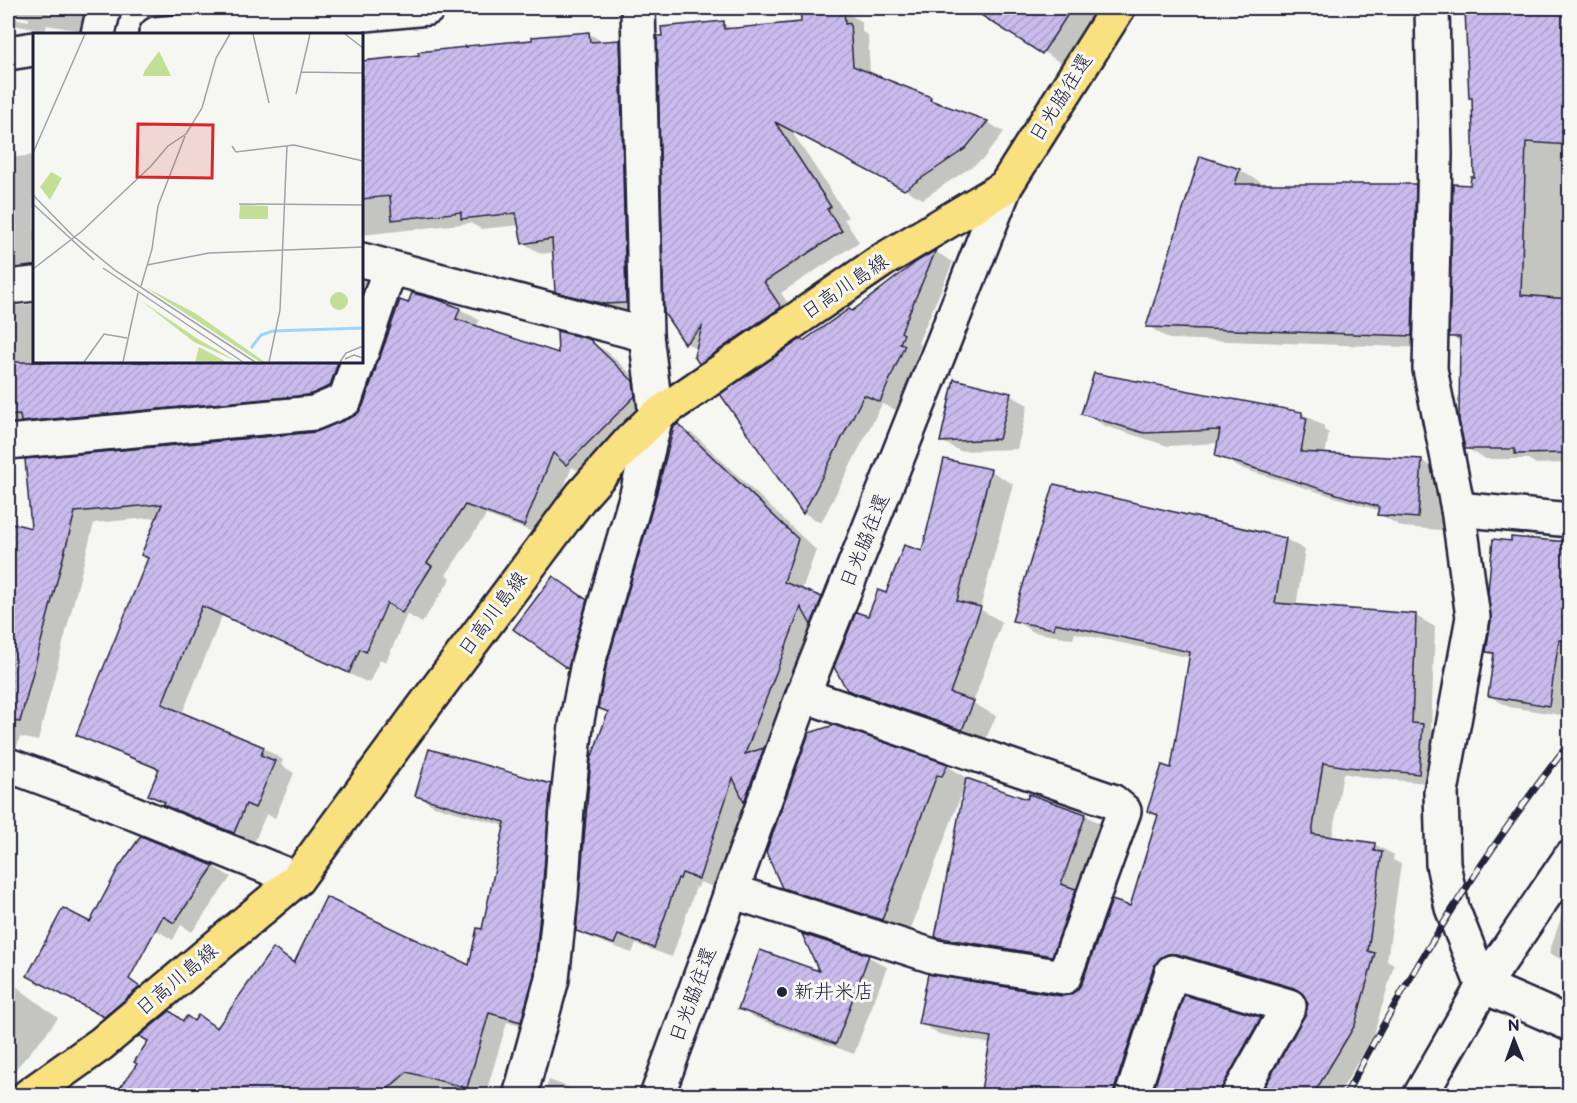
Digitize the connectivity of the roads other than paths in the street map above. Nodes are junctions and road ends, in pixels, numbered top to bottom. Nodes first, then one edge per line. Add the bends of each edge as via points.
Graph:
1 (104, 8) edge
2 (428, 8) edge
3 (638, 8) edge
4 (1118, 8) edge
5 (1432, 8) edge
6 (363, 11) edge
7 (98, 33) edge
8 (165, 33) edge
9 (33, 49) edge
10 (8, 53) edge
11 (1005, 187) junction
12 (376, 264) edge
13 (33, 284) edge
14 (8, 287) edge
15 (646, 335) junction
16 (363, 345) edge
17 (358, 363) edge
18 (656, 416) junction
19 (8, 442) edge
20 (1458, 508) junction
21 (1569, 520) edge
22 (803, 695) junction
23 (8, 765) edge
24 (1569, 858) edge
25 (297, 879) junction
26 (731, 891) junction
27 (1484, 986) junction
28 (1569, 1024) edge
29 (28, 1095) edge
30 (520, 1095) edge
31 (657, 1095) edge
32 (1132, 1095) edge
33 (1238, 1095) edge
34 (1420, 1095) edge

1 - 7 street
2 - 6 street
3 - 15 street
4 - 11 main road, 日光脇往還
5 - 20 street via 1435,154 1430,369
6 - 8 street
9 - 10 street
11 - 18 main road, 日高川島線 via 883,260
11 - 22 street, 日光脇往還
12 - 15 street
12 - 16 street
13 - 14 street
15 - 18 street
17 - 19 street via 345,400 314,413
18 - 25 main road, 日高川島線 via 582,495
18 - 30 street via 638,494 588,663 576,725 552,979
20 - 21 street
20 - 27 street via 1473,617 1441,792 1443,864 1452,908
22 - 26 street, 日光脇往還
22 - 26 street via 1112,801 1124,811 1064,977 936,957
23 - 25 street
24 - 27 street
25 - 29 main road, 日高川島線 via 101,1044
26 - 31 street, 日光脇往還
27 - 28 street
27 - 34 street
32 - 33 street via 1172,972 1289,1006

